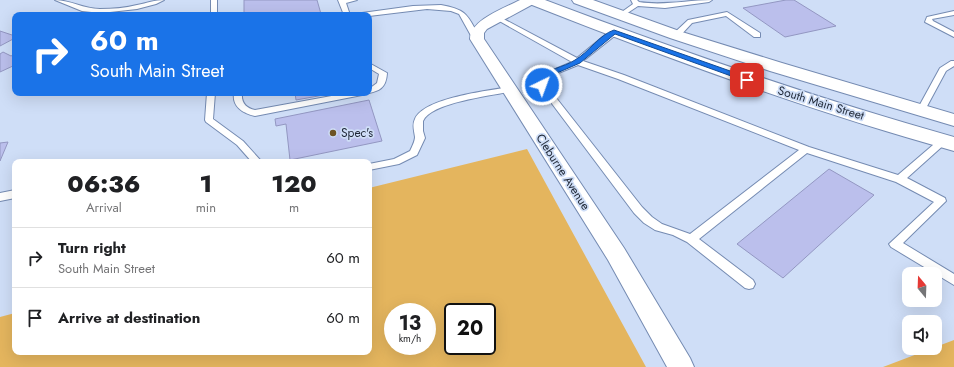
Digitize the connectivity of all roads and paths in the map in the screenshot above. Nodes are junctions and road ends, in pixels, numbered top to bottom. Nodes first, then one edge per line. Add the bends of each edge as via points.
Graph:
1 (58, 0) edge
2 (161, 0) edge
3 (214, 0) edge
4 (354, 0) edge
5 (531, 0) edge
6 (579, 0) edge
7 (709, 0) edge
8 (342, 1) edge
9 (636, 2) edge
10 (214, 12) edge
11 (346, 12) edge
12 (954, 12) edge
13 (372, 13) edge
14 (621, 15) junction
15 (496, 17) junction
16 (614, 32) junction
17 (676, 35) junction
18 (757, 35) dead end
19 (954, 35) edge
20 (477, 39) junction
21 (578, 62) junction
22 (954, 63) edge
23 (372, 67) edge
24 (509, 89) junction
25 (372, 90) edge
26 (211, 96) edge
27 (237, 96) edge
28 (346, 96) edge
29 (921, 110) junction
30 (954, 120) edge
31 (950, 137) edge
32 (806, 149) junction
33 (254, 159) edge
34 (372, 166) edge
35 (900, 179) junction
36 (12, 195) edge
37 (0, 197) edge
38 (691, 240) junction
39 (954, 280) edge
40 (749, 284) dead end
41 (681, 367) edge

1 - 2 lane via 94,11 124,9
3 - 10 lane
4 - 8 lane
5 - 15 street
5 - 16 main road
6 - 14 main road, South Main Street
7 - 9 lane via 669,7
8 - 11 lane
9 - 14 lane
12 - 19 lane via 929,18 930,22
13 - 20 lane via 428,5 450,7 461,13
14 - 17 main road, South Main Street
15 - 20 street via 482,26 477,33
15 - 21 lane
16 - 21 lane
16 - 31 main road via 696,61 946,129
17 - 18 lane via 690,21 727,14
17 - 29 main road, South Main Street
20 - 24 street, Cleburne Avenue
21 - 32 lane
21 - 38 lane via 549,74 541,81 542,85 638,210 659,227
22 - 29 lane via 943,70
23 - 25 lane via 383,73 381,84
24 - 34 lane via 431,108 418,119 416,127 420,138 414,153 396,162
24 - 41 street, Cleburne Avenue via 616,254
26 - 33 lane via 209,120 240,143
27 - 28 lane via 243,109 255,113
29 - 30 main road, South Main Street
31 - 35 lane
32 - 35 lane
32 - 38 lane
35 - 39 lane via 941,202 895,244
36 - 37 lane
38 - 40 lane

